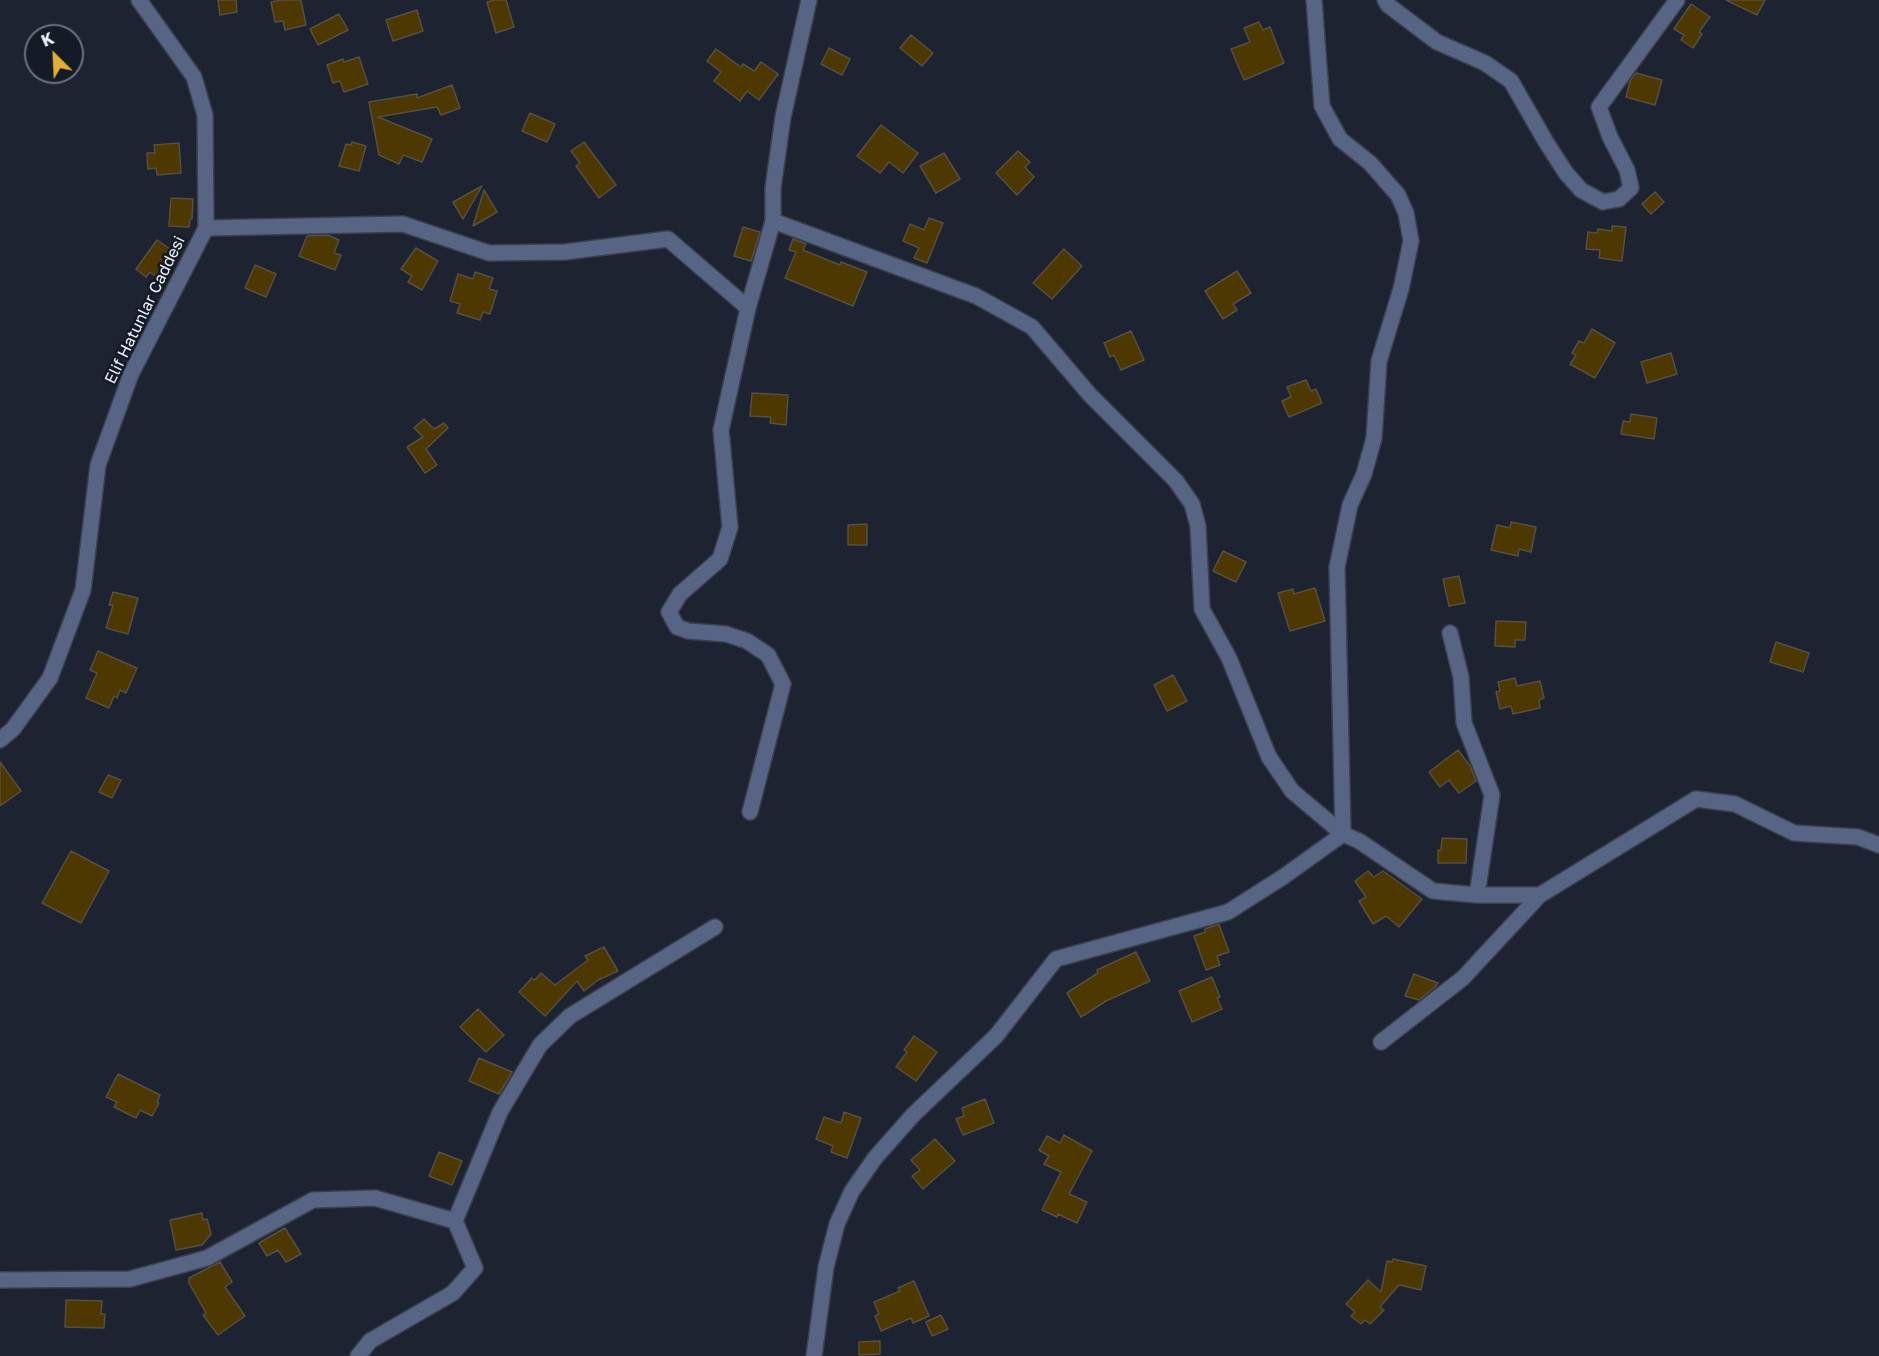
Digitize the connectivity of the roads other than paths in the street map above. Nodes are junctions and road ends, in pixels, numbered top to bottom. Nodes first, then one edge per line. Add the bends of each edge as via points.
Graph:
1 (139, 0) edge
2 (809, 0) edge
3 (1314, 0) edge
4 (1385, 0) edge
5 (1677, 0) edge
6 (773, 221) junction
7 (206, 228) junction
8 (748, 308) junction
9 (1450, 633) dead end
10 (0, 740) edge
11 (750, 812) dead end
12 (1342, 834) junction
13 (1879, 845) edge
14 (1477, 895) junction
15 (1540, 895) junction
16 (715, 927) dead end
17 (1381, 1042) dead end
18 (455, 1221) junction
19 (0, 1280) edge
20 (358, 1356) edge
21 (814, 1356) edge

1 - 7 street via 194,77 205,115
2 - 6 street via 783,117 773,188
3 - 12 street via 1322,106 1340,139 1398,195 1411,241 1379,361 1374,438 1350,505 1337,567
4 - 5 street via 1437,42 1485,63 1511,81 1566,173 1581,190 1603,202 1619,199 1631,188 1599,107
6 - 8 street
6 - 12 street via 976,296 1032,327 1090,395 1176,481 1192,504 1198,526 1202,609 1229,658 1269,757 1292,792
7 - 8 street via 403,224 489,253 565,252 668,240
7 - 10 street, Elif Hatunlar Caddesi via 131,374 98,465 83,590 50,678 13,729
8 - 11 street via 721,430 730,528 720,559 680,594 669,612 678,627 688,631 726,634 747,641 768,656 783,684
9 - 14 street via 1461,676 1464,723 1492,795
12 - 14 street via 1359,841 1433,891
12 - 21 street via 1228,912 1056,959 996,1036 913,1115 852,1191 837,1224 826,1267
13 - 15 street via 1858,837 1794,833 1734,804 1696,799
14 - 15 street
15 - 17 street via 1463,978
16 - 18 street via 570,1016 540,1045 500,1112
18 - 19 street via 375,1198 313,1200 207,1258 130,1279
18 - 20 street via 475,1268 453,1293 370,1341

